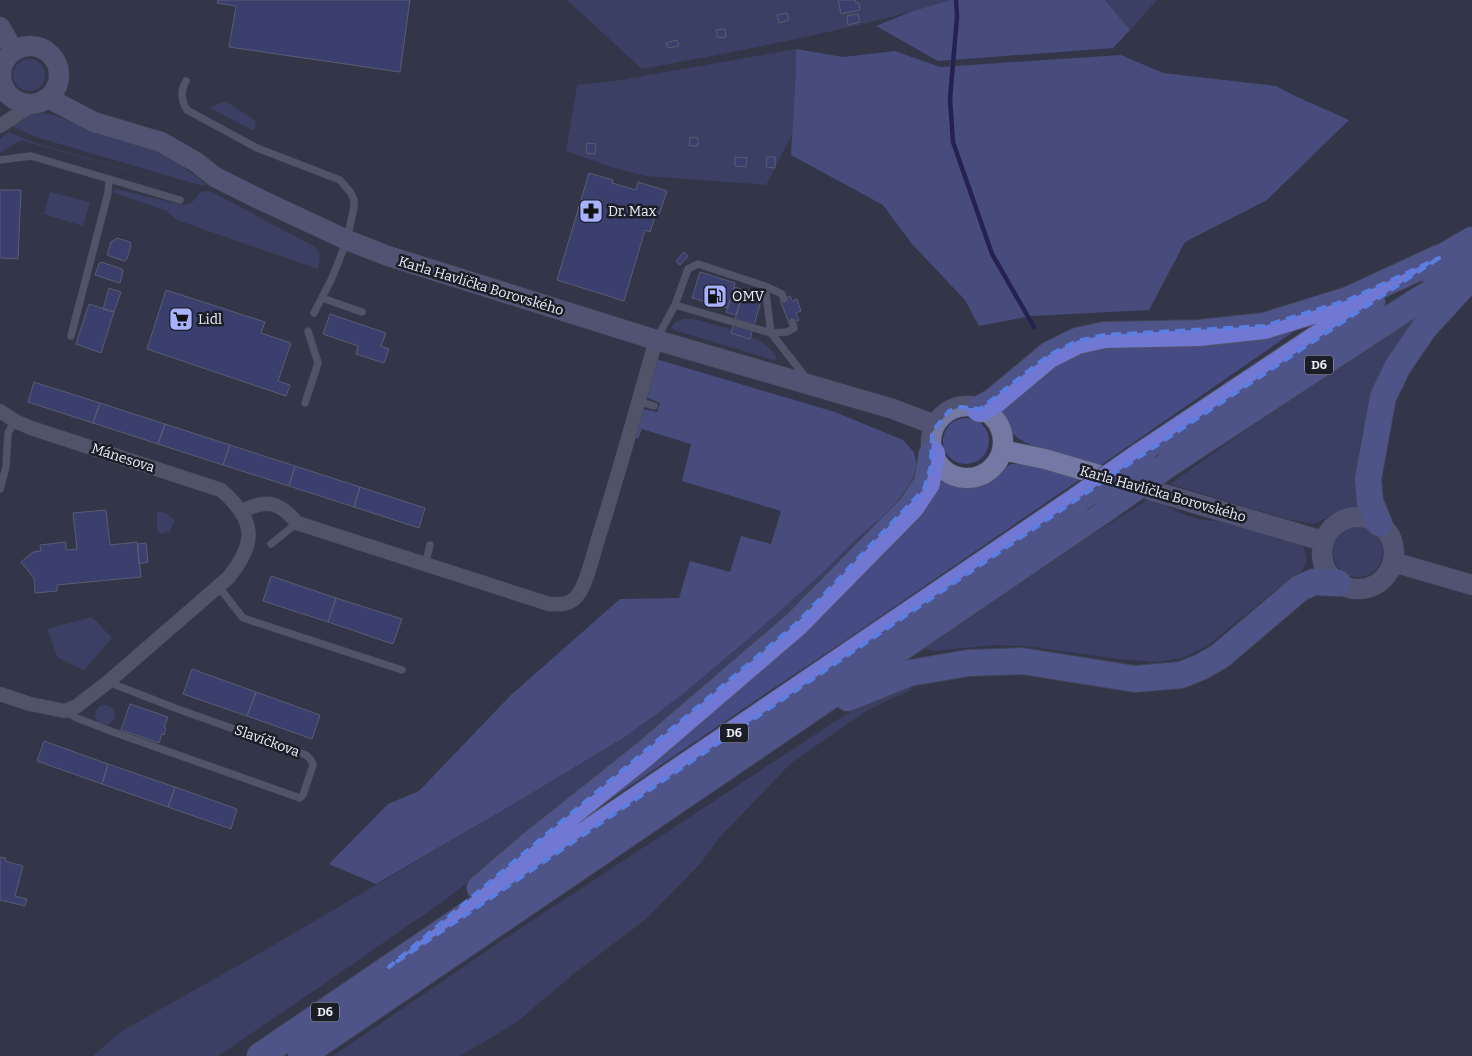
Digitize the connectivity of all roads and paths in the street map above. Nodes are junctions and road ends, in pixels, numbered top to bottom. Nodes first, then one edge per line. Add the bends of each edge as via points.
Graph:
1 (0, 27) edge
2 (14, 51) junction
3 (186, 81) dead end
4 (1, 86) edge
5 (41, 101) junction
6 (0, 126) edge
7 (0, 160) edge
8 (110, 180) junction
9 (180, 200) dead end
10 (348, 240) junction
11 (1472, 240) edge
12 (1439, 258) junction
13 (1472, 267) edge
14 (1472, 277) edge
15 (765, 286) junction
16 (322, 298) junction
17 (784, 299) dead end
18 (675, 304) junction
19 (362, 312) dead end
20 (314, 313) dead end
21 (792, 322) dead end
22 (308, 331) dead end
23 (771, 333) junction
24 (71, 336) dead end
25 (656, 340) junction
26 (814, 387) junction
27 (638, 402) junction
28 (305, 403) dead end
29 (654, 406) dead end
30 (980, 409) junction
31 (0, 411) edge
32 (15, 421) junction
33 (935, 425) junction
34 (1002, 450) junction
35 (932, 454) junction
36 (0, 489) edge
37 (242, 511) junction
38 (297, 523) junction
39 (1379, 523) junction
40 (1323, 541) junction
41 (271, 544) dead end
42 (430, 545) dead end
43 (1393, 562) junction
44 (425, 565) junction
45 (1338, 583) junction
46 (1472, 585) edge
47 (218, 586) junction
48 (402, 670) dead end
49 (108, 682) junction
50 (0, 694) edge
51 (65, 711) junction
52 (803, 716) junction
53 (388, 967) junction
54 (260, 1056) edge
55 (301, 1056) edge

1 - 2 street
2 - 4 street via 3,64
2 - 5 street via 33,46 50,54 56,62 59,72 55,90
3 - 10 lane via 181,94 187,110 257,148 340,180 354,200
4 - 5 street via 9,96 24,104
5 - 6 street
5 - 10 street, Karla Havlíčka Borovského via 94,122 161,142 215,177
7 - 8 lane via 31,156
8 - 9 lane
8 - 24 lane
10 - 16 lane
10 - 25 street, Karla Havlíčka Borovského via 436,272
11 - 12 highway, D6
12 - 30 highway via 1348,300 1264,326 1199,333 1104,336 1077,342 1049,355
12 - 53 highway, D6, bridge via 1142,455
13 - 52 highway, D6, bridge via 1167,465
14 - 39 highway via 1424,328 1398,366 1384,397 1368,479 1370,502
15 - 17 lane via 782,294
15 - 18 lane via 698,264 688,269
15 - 23 lane
16 - 19 lane
16 - 20 lane
18 - 23 lane
18 - 25 lane
21 - 23 lane via 794,328 787,332
22 - 28 lane via 318,363
23 - 26 lane
25 - 26 street, Karla Havlíčka Borovského
25 - 27 street
26 - 33 street, Karla Havlíčka Borovského via 893,409
27 - 29 lane
27 - 44 street via 605,518 577,597 570,602 549,604
30 - 33 street via 968,406 955,408 943,414
30 - 34 street via 999,425
31 - 32 street, Mánesova
32 - 36 lane via 8,433 6,467
32 - 37 street, Mánesova via 221,490
33 - 35 street via 930,439
34 - 35 street via 994,467 978,477 969,478 960,478 943,470
34 - 40 street, Karla Havlíčka Borovského
35 - 53 highway via 927,483 911,507 796,624
37 - 38 street via 256,504 268,504 287,511
37 - 47 street, Mánesova via 249,534 246,549 238,565
38 - 41 lane
38 - 44 street
39 - 40 street via 1357,516 1346,518 1336,523
39 - 43 street via 1392,540
40 - 45 street via 1323,565
42 - 44 lane
43 - 45 street via 1389,572 1371,587 1354,589
43 - 46 street
45 - 52 highway via 1314,582 1300,588 1220,656 1181,675 1135,679 1022,661 968,663 910,673
47 - 48 lane via 243,618
47 - 49 street, Mánesova
49 - 51 street via 77,706
49 - 51 lane, Slavíčkova via 306,755 313,765 303,795 300,798 113,732
50 - 51 street, Slavíčkova
52 - 55 highway, D6
53 - 54 highway, D6

